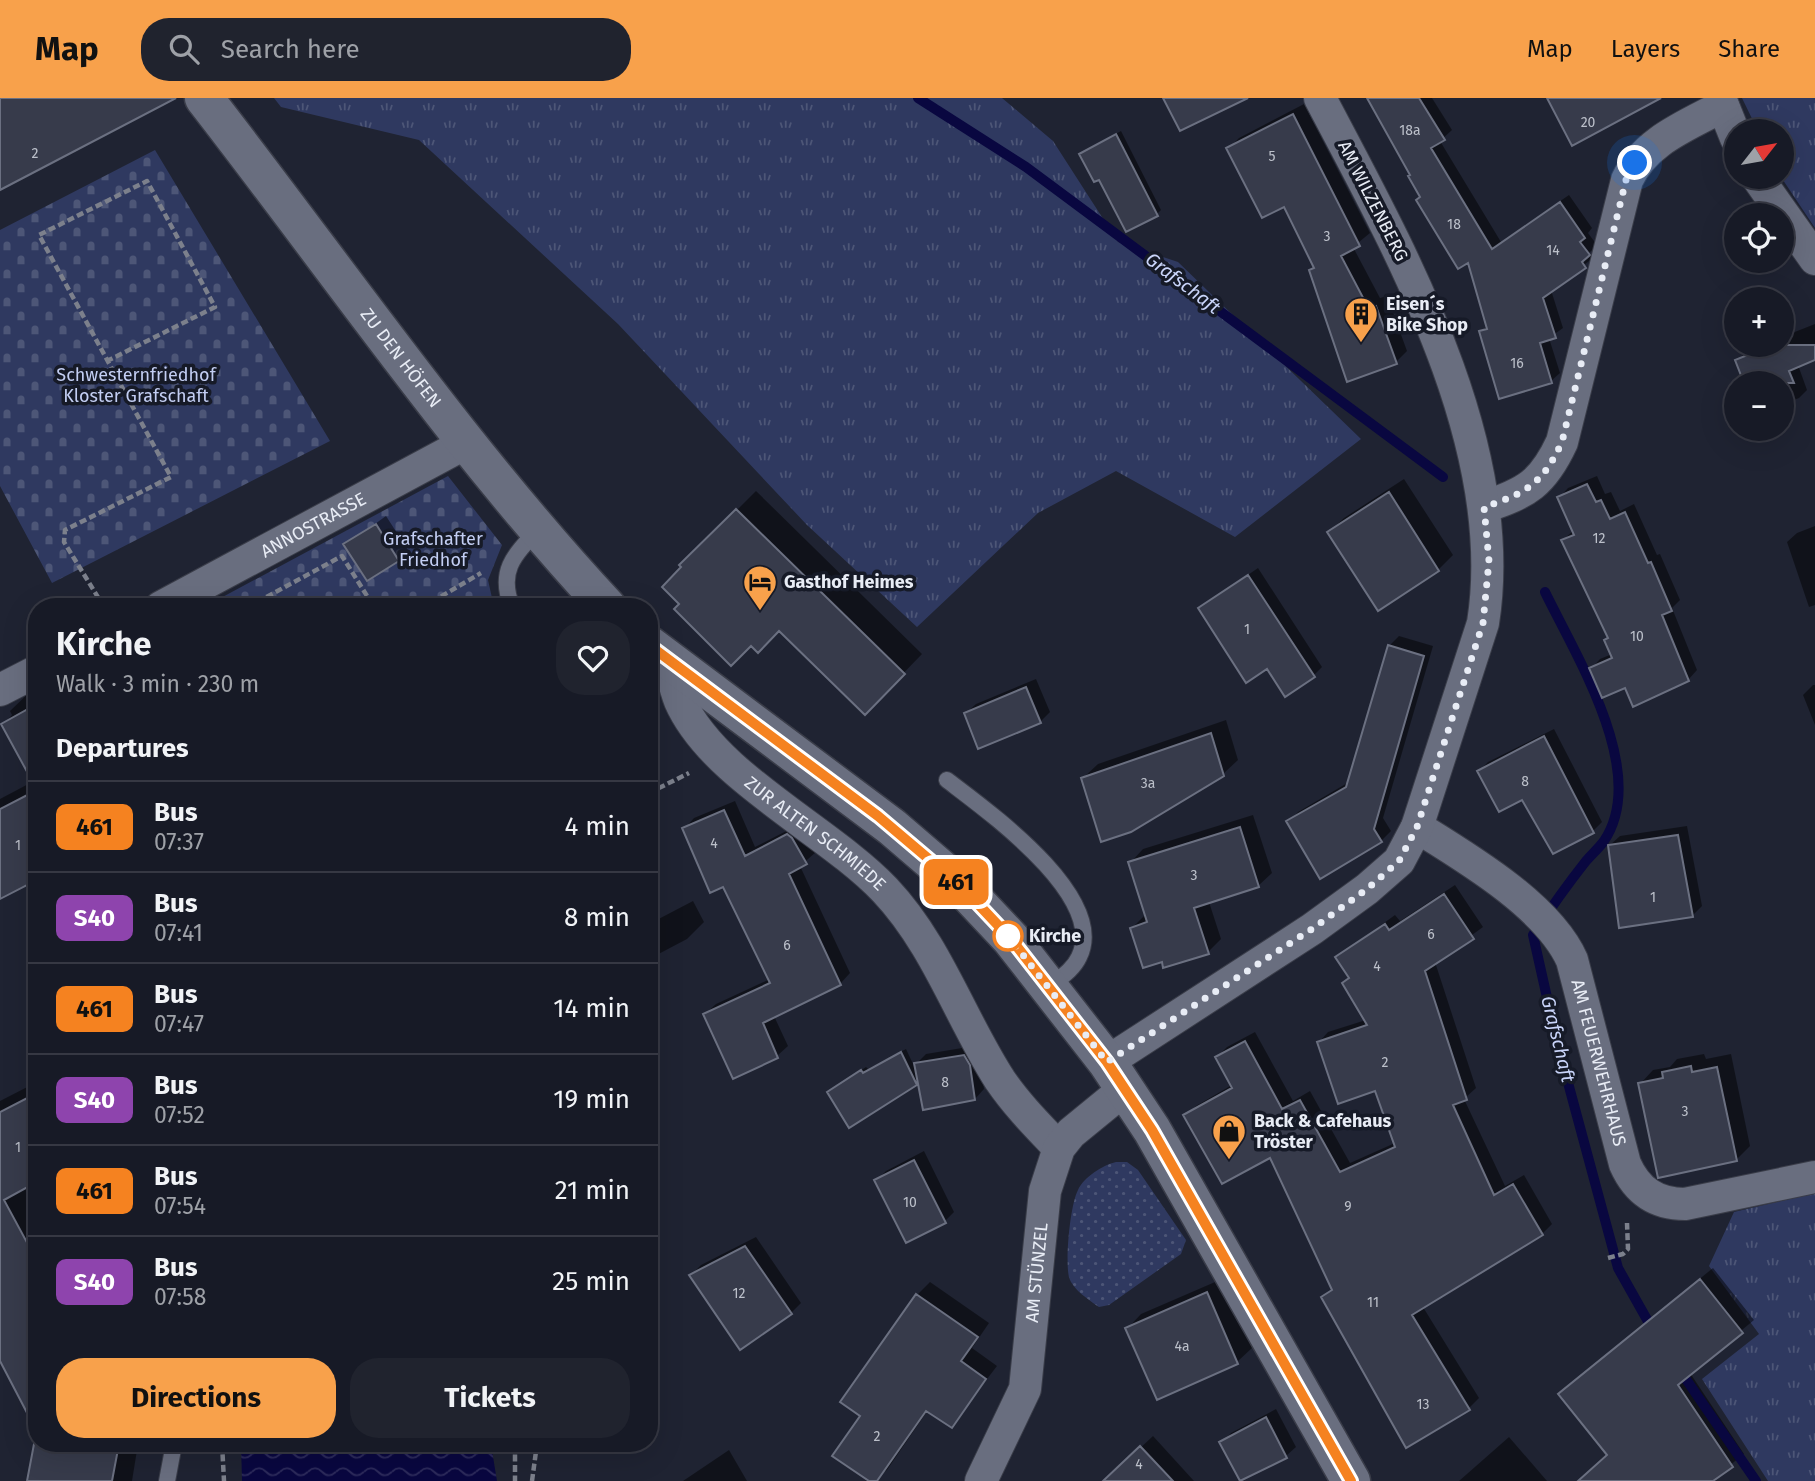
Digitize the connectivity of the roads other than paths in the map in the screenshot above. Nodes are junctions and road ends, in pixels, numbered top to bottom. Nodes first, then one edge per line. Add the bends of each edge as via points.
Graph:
1 (204, 98) edge
2 (1320, 98) edge
3 (1721, 102) edge
4 (1728, 119) edge
5 (1765, 189) edge
6 (1815, 259) edge
7 (466, 443) junction
8 (1484, 507) junction
9 (528, 541) junction
10 (178, 598) edge
11 (509, 598) edge
12 (596, 598) edge
13 (659, 653) edge
14 (28, 676) edge
15 (0, 690) edge
16 (947, 780) dead end
17 (1417, 827) junction
18 (1049, 986) junction
19 (1116, 1075) junction
20 (1059, 1148) junction
21 (1815, 1177) edge
22 (172, 1452) edge
23 (167, 1481) edge
24 (981, 1481) edge
25 (1351, 1481) edge

1 - 7 street, ZU DEN HÖFEN
2 - 8 street, AM WILZENBERG via 1405,264 1458,404
3 - 4 street
3 - 8 street via 1660,140 1635,163 1626,180 1562,442 1540,480 1511,498
5 - 6 street
7 - 9 street, ZU DEN HÖFEN
7 - 10 street, ANNOSTRASSE
8 - 17 street, AM WILZENBERG via 1489,561 1483,623
9 - 11 lane via 506,578
9 - 12 street, ZU DEN HÖFEN
13 - 18 street via 878,816 963,888
13 - 20 street, ZUR ALTEN SCHMIEDE via 680,700 715,752 870,875 899,906 943,974 999,1078
14 - 15 street
16 - 18 lane via 1042,861 1079,915 1081,954 1073,967
17 - 19 street, AM WILZENBERG via 1399,861 1367,889
17 - 21 street, AM FEUERWEHRHAUS via 1511,890 1560,936 1572,960 1625,1164 1642,1189 1654,1199 1685,1204
18 - 19 street
19 - 20 street, AM STÜNZEL
19 - 25 street via 1182,1179
20 - 24 street, AM STÜNZEL via 1045,1191 1025,1389
22 - 23 lane

